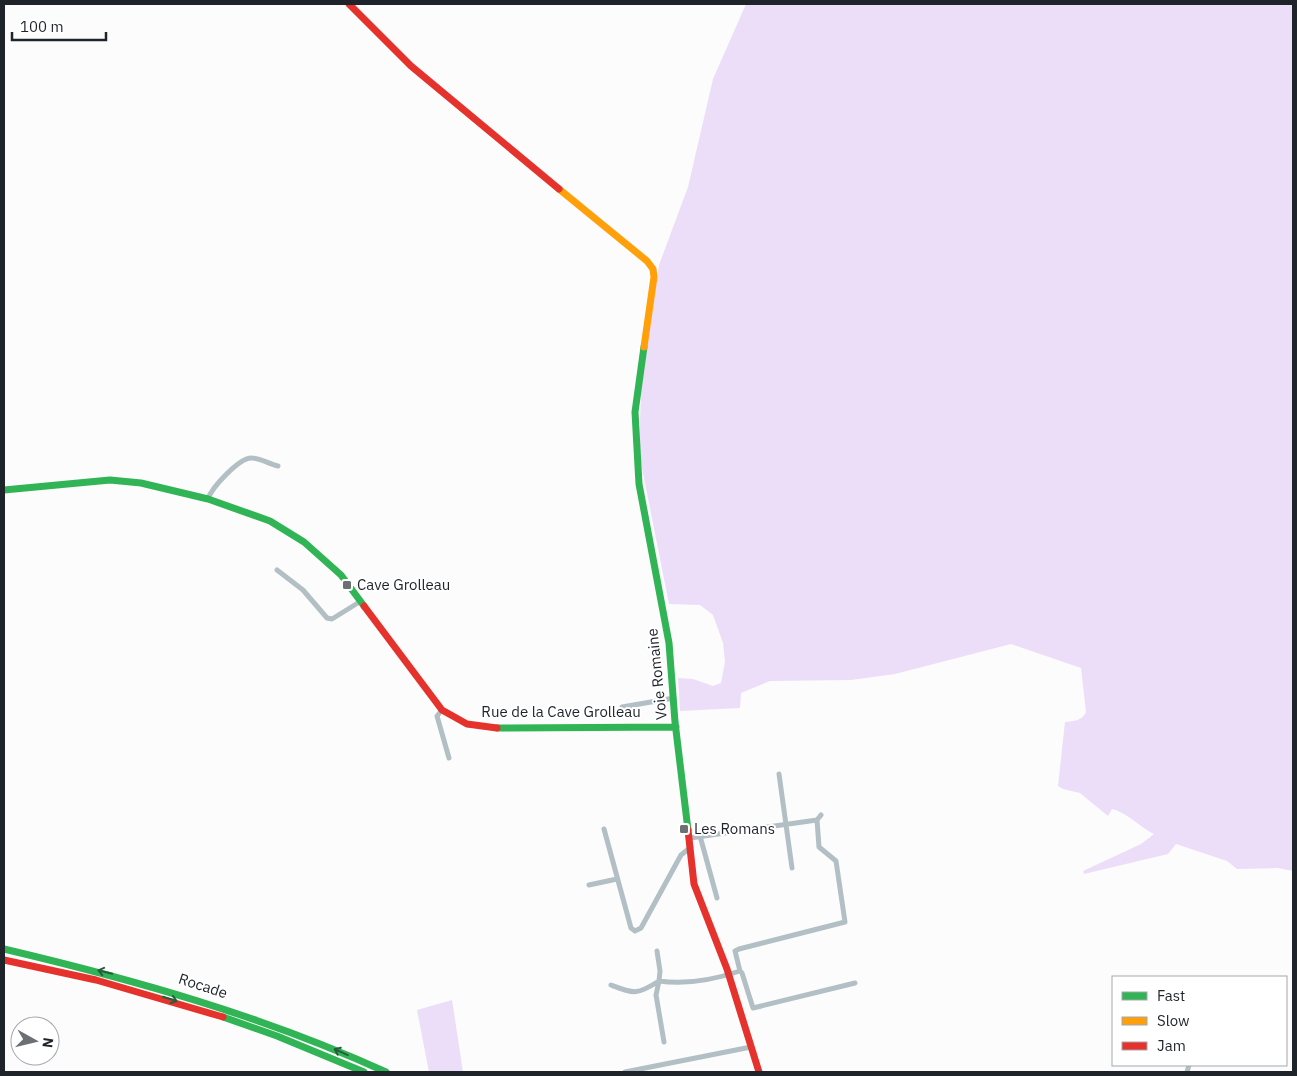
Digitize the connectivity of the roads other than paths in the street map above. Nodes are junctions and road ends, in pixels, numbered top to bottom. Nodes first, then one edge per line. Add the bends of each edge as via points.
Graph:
1 (349, 4) edge
2 (278, 466) dead end
3 (4, 490) edge
4 (208, 499) junction
5 (277, 570) dead end
6 (361, 601) junction
7 (674, 698) junction
8 (622, 707) dead end
9 (442, 710) junction
10 (676, 726) junction
11 (449, 758) dead end
12 (778, 774) dead end
13 (821, 815) dead end
14 (817, 820) junction
15 (786, 823) junction
16 (604, 829) dead end
17 (700, 836) junction
18 (690, 838) junction
19 (691, 847) junction
20 (792, 868) dead end
21 (618, 879) junction
22 (589, 885) dead end
23 (718, 898) dead end
24 (4, 949) edge
25 (657, 951) dead end
26 (4, 960) edge
27 (740, 971) junction
28 (728, 976) junction
29 (659, 981) junction
30 (855, 983) dead end
31 (611, 985) dead end
32 (664, 1042) dead end
33 (751, 1047) junction
34 (364, 1072) edge
35 (386, 1072) edge
36 (625, 1072) edge
37 (759, 1072) edge

1 - 7 main road, Voie Romaine via 411,66 652,266 654,276 636,401 636,444 642,505 668,632
2 - 4 street via 253,457 243,459 212,489
3 - 4 main road, Rue de la Cave Grolleau via 110,480 177,490
4 - 6 main road, Rue de la Cave Grolleau via 270,521 304,542 341,575
5 - 6 street via 303,590 327,618 332,619
6 - 9 main road, Rue de la Cave Grolleau
7 - 8 street
7 - 10 main road, Voie Romaine
9 - 10 main road, Rue de la Cave Grolleau via 456,720 477,727
9 - 11 street via 436,716
10 - 18 main road, Voie Romaine
12 - 15 street
13 - 14 street
14 - 15 street
14 - 27 street via 819,847 836,861 845,922 739,949 735,951
15 - 17 street
15 - 20 street
16 - 21 street
17 - 18 street
17 - 23 street
18 - 19 main road, Voie Romaine
19 - 21 street via 681,855 641,928 635,931 631,928
19 - 28 main road, Voie Romaine via 694,884
21 - 22 street
35 -> 24 main road, Rocade via 303,1036 208,1001 109,973
25 - 29 street
26 -> 34 main road via 92,978 182,1003 278,1036
27 - 28 street
27 - 30 street via 753,1008
28 - 29 street via 677,984
28 - 33 main road, Voie Romaine
29 - 31 street via 642,992 632,993
29 - 32 street via 656,995
33 - 36 street
33 - 37 main road, Voie Romaine

